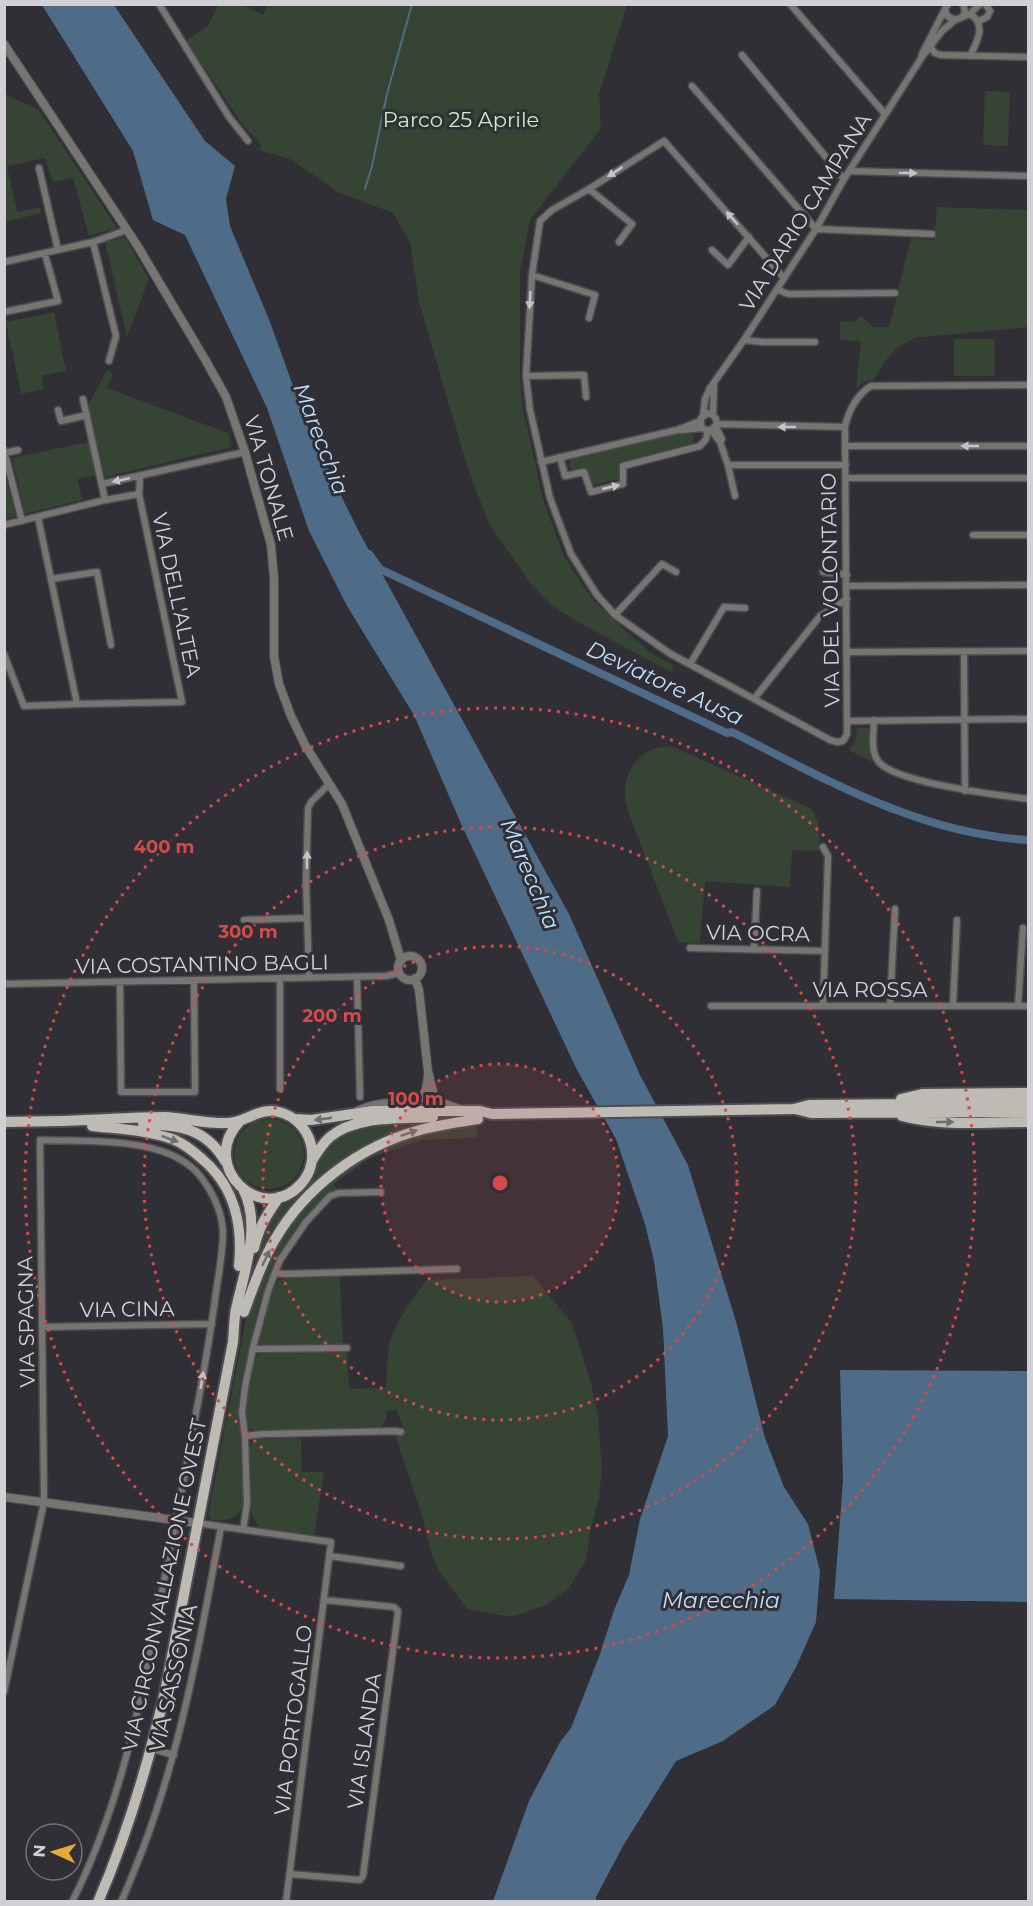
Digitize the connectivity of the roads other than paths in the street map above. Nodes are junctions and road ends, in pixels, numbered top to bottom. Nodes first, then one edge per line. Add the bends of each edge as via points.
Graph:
1 (159, 4) edge
2 (790, 4) edge
3 (980, 4) edge
4 (985, 4) edge
5 (964, 5) edge
6 (946, 7) edge
7 (970, 14) junction
8 (963, 17) junction
9 (955, 20) junction
10 (979, 21) junction
11 (4, 44) edge
12 (930, 47) junction
13 (742, 55) dead end
14 (970, 56) junction
15 (922, 57) junction
16 (1029, 57) edge
17 (692, 86) dead end
18 (885, 114) junction
19 (248, 141) dead end
20 (39, 168) dead end
21 (849, 171) junction
22 (1029, 176) edge
23 (844, 179) junction
24 (589, 189) junction
25 (816, 229) junction
26 (127, 230) junction
27 (932, 234) dead end
28 (749, 237) junction
29 (93, 242) junction
30 (619, 242) dead end
31 (58, 250) junction
32 (712, 250) dead end
33 (45, 254) junction
34 (4, 262) edge
35 (532, 275) junction
36 (784, 278) junction
37 (777, 289) junction
38 (895, 293) dead end
39 (4, 312) edge
40 (589, 318) dead end
41 (744, 340) junction
42 (815, 342) dead end
43 (109, 361) dead end
44 (526, 376) junction
45 (714, 384) junction
46 (1029, 386) edge
47 (586, 397) dead end
48 (83, 399) dead end
49 (58, 410) dead end
50 (87, 415) junction
51 (713, 415) junction
52 (701, 418) junction
53 (845, 427) junction
54 (711, 428) junction
55 (677, 430) junction
56 (846, 446) junction
57 (1029, 446) edge
58 (18, 450) dead end
59 (5, 452) edge
60 (245, 452) junction
61 (560, 457) junction
62 (541, 462) junction
63 (728, 465) junction
64 (846, 465) junction
65 (140, 477) junction
66 (846, 478) junction
67 (1029, 478) edge
68 (102, 484) junction
69 (139, 494) junction
70 (735, 496) dead end
71 (105, 500) junction
72 (38, 517) junction
73 (22, 521) junction
74 (4, 525) edge
75 (973, 535) dead end
76 (1029, 535) edge
77 (676, 572) dead end
78 (823, 572) dead end
79 (847, 575) junction
80 (51, 579) junction
81 (1029, 585) edge
82 (847, 586) junction
83 (847, 599) junction
84 (745, 608) dead end
85 (615, 615) junction
86 (111, 645) dead end
87 (1029, 651) edge
88 (847, 652) junction
89 (964, 652) junction
90 (4, 654) edge
91 (690, 664) junction
92 (754, 699) junction
93 (76, 704) junction
94 (965, 719) junction
95 (1029, 719) edge
96 (874, 720) junction
97 (848, 721) junction
98 (329, 784) junction
99 (965, 791) junction
100 (1029, 799) edge
101 (823, 847) dead end
102 (757, 891) dead end
103 (896, 909) dead end
104 (308, 918) junction
105 (244, 920) dead end
106 (957, 920) dead end
107 (1023, 928) dead end
108 (690, 948) dead end
109 (754, 949) junction
110 (825, 951) junction
111 (401, 960) junction
112 (399, 973) junction
113 (357, 976) junction
114 (280, 978) junction
115 (309, 978) junction
116 (416, 978) junction
117 (194, 980) junction
118 (120, 982) junction
119 (4, 984) edge
120 (711, 1006) dead end
121 (824, 1006) junction
122 (890, 1006) junction
123 (953, 1006) junction
124 (1018, 1006) junction
125 (1029, 1006) edge
126 (428, 1071) junction
127 (280, 1089) dead end
128 (1029, 1093) edge
129 (360, 1097) dead end
130 (1029, 1103) edge
131 (888, 1108) junction
132 (465, 1111) junction
133 (1029, 1112) edge
134 (353, 1114) junction
135 (492, 1114) junction
136 (295, 1119) junction
137 (478, 1119) junction
138 (240, 1121) junction
139 (4, 1122) edge
140 (44, 1122) junction
141 (1029, 1122) edge
142 (92, 1126) junction
143 (313, 1160) junction
144 (226, 1163) junction
145 (243, 1189) junction
146 (381, 1192) dead end
147 (279, 1197) junction
148 (457, 1269) dead end
149 (275, 1273) junction
150 (240, 1312) junction
151 (212, 1324) junction
152 (43, 1327) junction
153 (253, 1348) junction
154 (347, 1348) dead end
155 (401, 1432) dead end
156 (245, 1436) junction
157 (4, 1497) edge
158 (45, 1502) junction
159 (177, 1520) junction
160 (197, 1523) junction
161 (221, 1527) junction
162 (243, 1530) junction
163 (330, 1556) junction
164 (401, 1566) dead end
165 (324, 1600) junction
166 (4, 1692) edge
167 (152, 1749) junction
168 (174, 1755) junction
169 (290, 1874) junction
170 (72, 1902) edge
171 (98, 1902) edge
172 (121, 1902) edge
173 (286, 1902) edge

1 - 19 street
2 - 18 street
3 - 7 street, VIA DARIO CAMPANA
4 - 10 street via 990,11
5 - 8 street
6 - 9 street, VIA DARIO CAMPANA via 949,18
6 - 15 street, VIA DARIO CAMPANA
7 - 8 street, VIA DARIO CAMPANA
7 - 10 street
8 - 9 street, VIA DARIO CAMPANA
9 - 12 street, VIA DARIO CAMPANA
10 - 14 street via 978,40
11 - 26 street, VIA TONALE
12 - 14 street via 941,55
12 - 15 street, VIA DARIO CAMPANA
13 - 23 street
14 - 16 street
15 - 18 street, VIA DARIO CAMPANA
17 - 25 street
18 - 21 street, VIA DARIO CAMPANA
20 - 31 street
21 -> 22 street
21 - 23 street, VIA DARIO CAMPANA
23 - 25 street, VIA DARIO CAMPANA
28 -> 24 street via 664,141
24 - 30 street via 632,224
24 - 35 street via 540,221
25 - 27 street
25 - 36 street, VIA DARIO CAMPANA
26 - 29 street
26 - 60 street, VIA TONALE via 226,397
28 - 32 street via 728,265
28 - 36 street
29 - 31 street
29 - 43 street via 116,336
31 - 33 street
33 - 34 street
33 - 39 street via 57,301
35 - 40 street via 595,295
35 -> 44 street
36 - 37 street, VIA DARIO CAMPANA
37 - 38 street via 790,294
37 - 41 street, VIA DARIO CAMPANA
41 - 42 street
41 - 45 street, VIA DARIO CAMPANA
44 - 47 street via 584,375
44 - 62 street
45 - 51 street
45 - 52 street, VIA DARIO CAMPANA via 706,395
46 - 53 street via 870,386 853,406
48 - 50 street
49 - 50 street via 61,421
50 - 68 street
51 - 52 street
51 - 54 street via 717,419
52 - 54 street
52 - 55 street
53 -> 54 street
53 - 56 street, VIA DEL VOLONTARIO
54 - 55 street
61 -> 54 street via 565,476 584,472 591,492 623,484 623,466 699,446
54 - 63 street
55 - 61 street
57 -> 56 street
56 - 64 street, VIA DEL VOLONTARIO
58 - 59 street
59 - 73 street
60 - 65 street
60 - 98 street, VIA TONALE via 272,555 277,677 296,728
61 - 62 street
62 - 85 street via 571,554
63 - 64 street
63 - 70 street
64 - 66 street, VIA DEL VOLONTARIO
65 -> 68 street
65 - 69 street, VIA DELL'ALTEA
66 - 67 street
66 - 79 street, VIA DEL VOLONTARIO
68 - 71 street
69 - 71 street
69 - 93 street, VIA DELL'ALTEA via 182,702
71 - 72 street
72 - 73 street
72 - 80 street
73 - 74 street
75 - 76 street
77 - 85 street via 662,564
78 - 79 street
79 - 82 street, VIA DEL VOLONTARIO
80 - 86 street via 97,572
80 - 93 street
81 - 82 street
82 - 83 street, VIA DEL VOLONTARIO
83 - 88 street, VIA DEL VOLONTARIO
83 - 92 street via 820,616
84 - 91 street via 724,607
85 - 91 street
87 - 89 street
88 - 89 street
88 - 97 street, VIA DEL VOLONTARIO
89 - 94 street
90 - 93 street via 24,706
91 - 92 street
92 - 97 street, VIA DEL VOLONTARIO via 837,742 848,734
94 - 95 street
94 - 96 street
94 - 99 street
96 - 97 street
96 - 99 street via 873,751 881,765
104 -> 98 street via 308,808
98 - 111 street, VIA TONALE via 366,860
99 - 100 street
101 - 110 street via 828,856
102 - 109 street
103 - 122 street
104 - 105 street
104 - 115 street
106 - 123 street
107 - 124 street
108 - 109 street, VIA OCRA
109 - 110 street, VIA OCRA
110 - 121 street
111 - 112 street
111 - 116 street via 411,956 418,959 421,969
112 - 113 street, VIA COSTANTINO BAGLI
112 - 116 street via 406,979
113 - 115 street, VIA COSTANTINO BAGLI
113 - 129 street
114 - 115 street, VIA COSTANTINO BAGLI
114 - 117 street, VIA COSTANTINO BAGLI
114 - 127 street
116 - 126 street
117 - 118 street, VIA COSTANTINO BAGLI
117 - 118 street via 195,1092 121,1092
118 - 119 street, VIA COSTANTINO BAGLI
120 - 121 street, VIA ROSSA
121 - 122 street, VIA ROSSA
122 - 123 street, VIA ROSSA
123 - 124 street, VIA ROSSA
124 - 125 street, VIA ROSSA
126 - 132 street via 437,1099
126 - 134 street via 425,1092 418,1100 380,1103
128 - 131 main road via 922,1094 903,1098
130 - 131 main road
131 - 133 main road
131 - 135 main road via 809,1105 794,1109
131 -> 141 main road via 938,1123
132 - 134 main road
132 - 135 main road
134 -> 136 main road
135 - 137 main road
136 - 138 main road via 269,1110
136 - 143 main road via 310,1139
137 - 143 main road via 443,1116 359,1123 332,1135
150 -> 137 main road via 279,1233 305,1200 333,1174 393,1139
138 - 140 main road via 212,1123 163,1117
138 - 144 main road via 227,1143
139 - 140 main road
140 - 142 main road
142 - 144 main road via 164,1125 188,1129 207,1138
142 -> 150 main road via 176,1140 193,1150 224,1181 235,1204 241,1240
143 - 147 main road via 303,1183
144 - 145 main road
145 - 147 main road via 260,1197
145 - 150 main road, VIA CIRCONVALLAZIONE OVEST via 251,1211 251,1229
146 - 149 street via 330,1196 306,1222
147 - 150 main road, VIA CIRCONVALLAZIONE OVEST via 260,1227
148 - 149 street
149 - 153 street
150 - 160 main road, VIA CIRCONVALLAZIONE OVEST
151 - 152 street, VIA CINA
151 - 152 street, VIA SPAGNA via 223,1231 219,1210 200,1176 162,1150 114,1143 40,1140
159 -> 151 street
152 - 158 street, VIA SPAGNA
153 - 154 street
153 - 156 street via 242,1412
155 - 156 street
156 - 162 street via 247,1504
157 - 158 street
158 - 159 street
158 - 166 street, VIA SPAGNA
159 - 160 street
159 - 170 street via 128,1751 107,1818
160 - 161 street
160 - 167 main road, VIA CIRCONVALLAZIONE OVEST
161 - 162 street
161 - 168 street, VIA SASSONIA
162 - 163 street, VIA PORTOGALLO via 331,1542
163 - 164 street
163 - 165 street, VIA PORTOGALLO
165 - 169 street, VIA PORTOGALLO
165 - 169 street, VIA ISLANDA via 394,1607 397,1620 363,1876 360,1880
167 - 168 street
167 - 171 main road, VIA CIRCONVALLAZIONE OVEST via 120,1852
168 - 172 street, VIA SASSONIA
169 - 173 street, VIA PORTOGALLO

